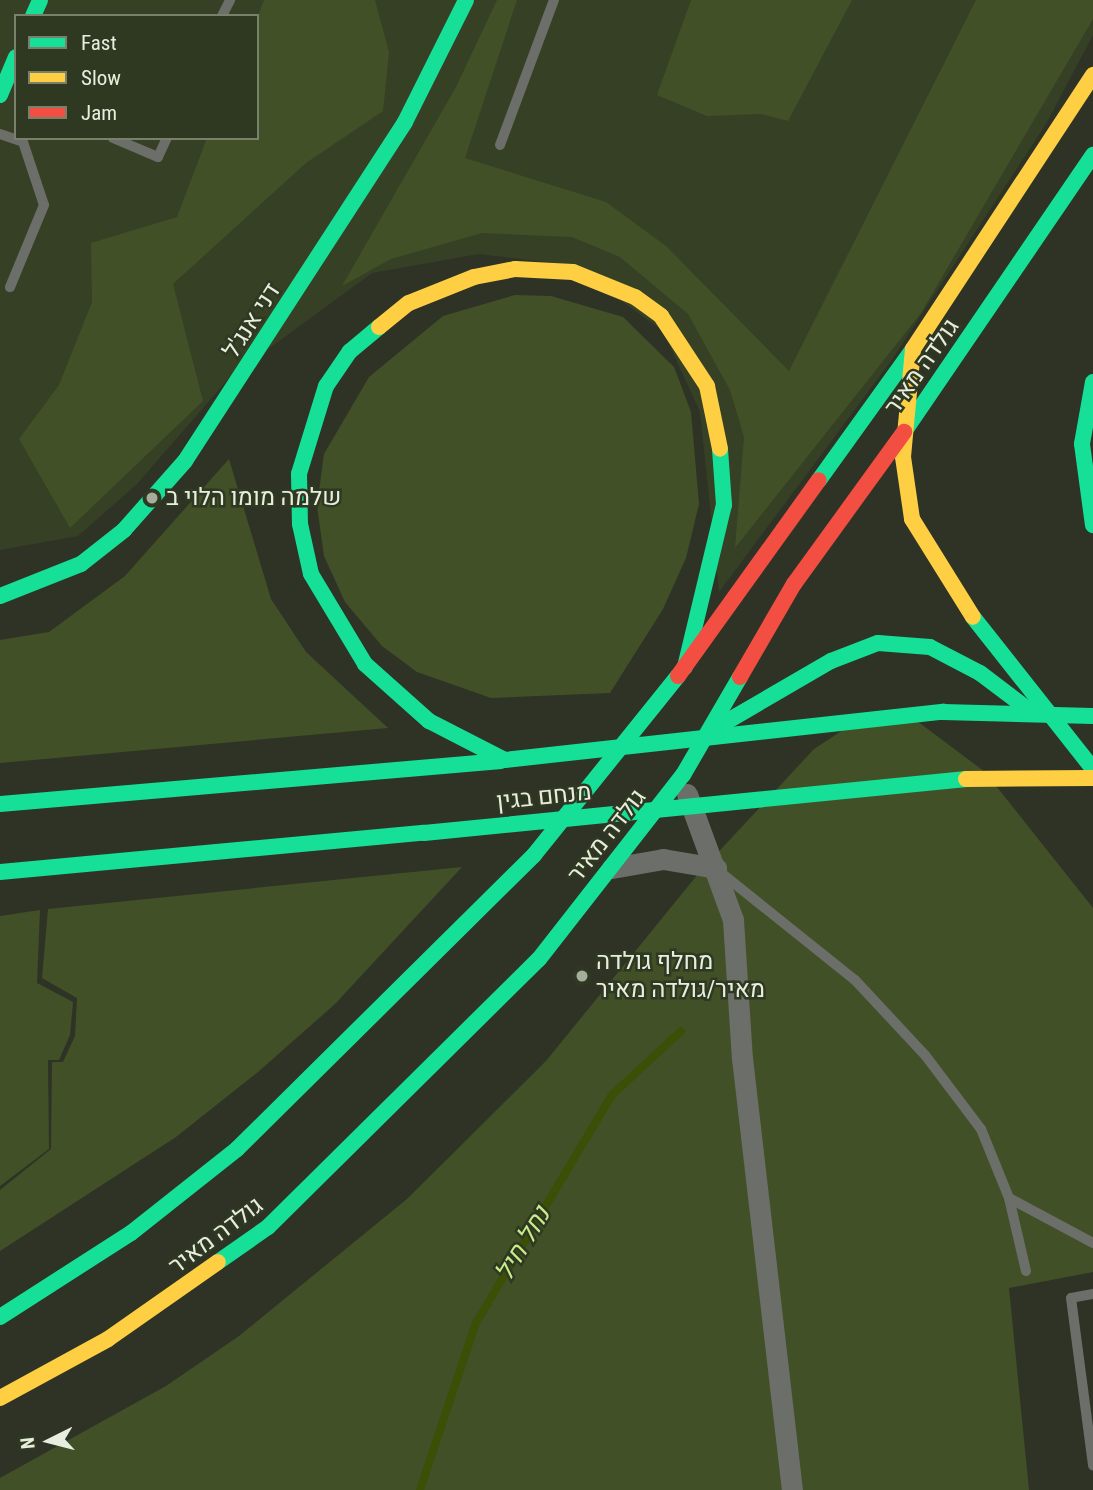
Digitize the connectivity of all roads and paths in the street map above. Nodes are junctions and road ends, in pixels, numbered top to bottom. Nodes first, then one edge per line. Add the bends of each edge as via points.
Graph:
1 (466, 0) edge
2 (554, 0) edge
3 (14, 64) edge
4 (1093, 75) edge
5 (6, 94) edge
6 (17, 140) edge
7 (118, 140) edge
8 (166, 140) edge
9 (500, 145) dead end
10 (1093, 155) edge
11 (10, 287) dead end
12 (913, 349) junction
13 (1093, 382) edge
14 (904, 432) junction
15 (1093, 525) edge
16 (0, 596) edge
17 (685, 667) junction
18 (1093, 716) edge
19 (714, 729) junction
20 (505, 760) junction
21 (1089, 764) edge
22 (683, 775) junction
23 (1093, 778) edge
24 (0, 804) edge
25 (612, 868) junction
26 (716, 868) junction
27 (0, 872) edge
28 (1009, 1198) junction
29 (1093, 1243) edge
30 (1026, 1271) dead end
31 (1093, 1294) edge
32 (0, 1317) edge
33 (0, 1398) edge
34 (1089, 1419) edge
35 (1093, 1466) edge
36 (792, 1490) edge

1 - 16 main road, דני אנג'ל via 405,122 185,461 124,530 82,564
2 - 9 lane
3 - 5 main road
4 - 12 main road, גולדה מאיר
6 - 11 lane via 23,142 44,205
7 - 8 lane via 158,157
10 - 14 main road, גולדה מאיר
12 - 14 main road
12 - 17 main road, גולדה מאיר
13 - 15 main road via 1082,444
14 - 19 main road, גולדה מאיר via 794,584
14 - 21 main road via 904,488 930,558
17 - 20 main road via 723,505 720,442 707,386 662,316 635,297 573,272 515,269 474,277 409,303 351,351 326,386 299,474 300,524 311,574 330,615 365,664 429,721
17 - 32 main road, גולדה מאיר via 534,855 364,1031 237,1149 141,1225
18 - 20 main road, מנחם בגין, bridge via 943,712
19 - 21 main road via 855,649 904,643 930,647 980,673
19 - 22 main road, גולדה מאיר
20 - 24 main road, מנחם בגין
22 - 25 main road, גולדה מאיר
22 - 26 street
23 - 27 main road, מנחם בגין, bridge via 859,785 424,833
25 - 26 street via 663,859
25 - 33 main road, גולדה מאיר via 539,959 415,1091 268,1227 119,1332
26 - 28 lane via 855,981 925,1055 981,1129
26 - 36 street via 733,920 742,1058
28 - 29 lane
28 - 30 lane
31 - 34 lane via 1070,1298
34 - 35 lane

